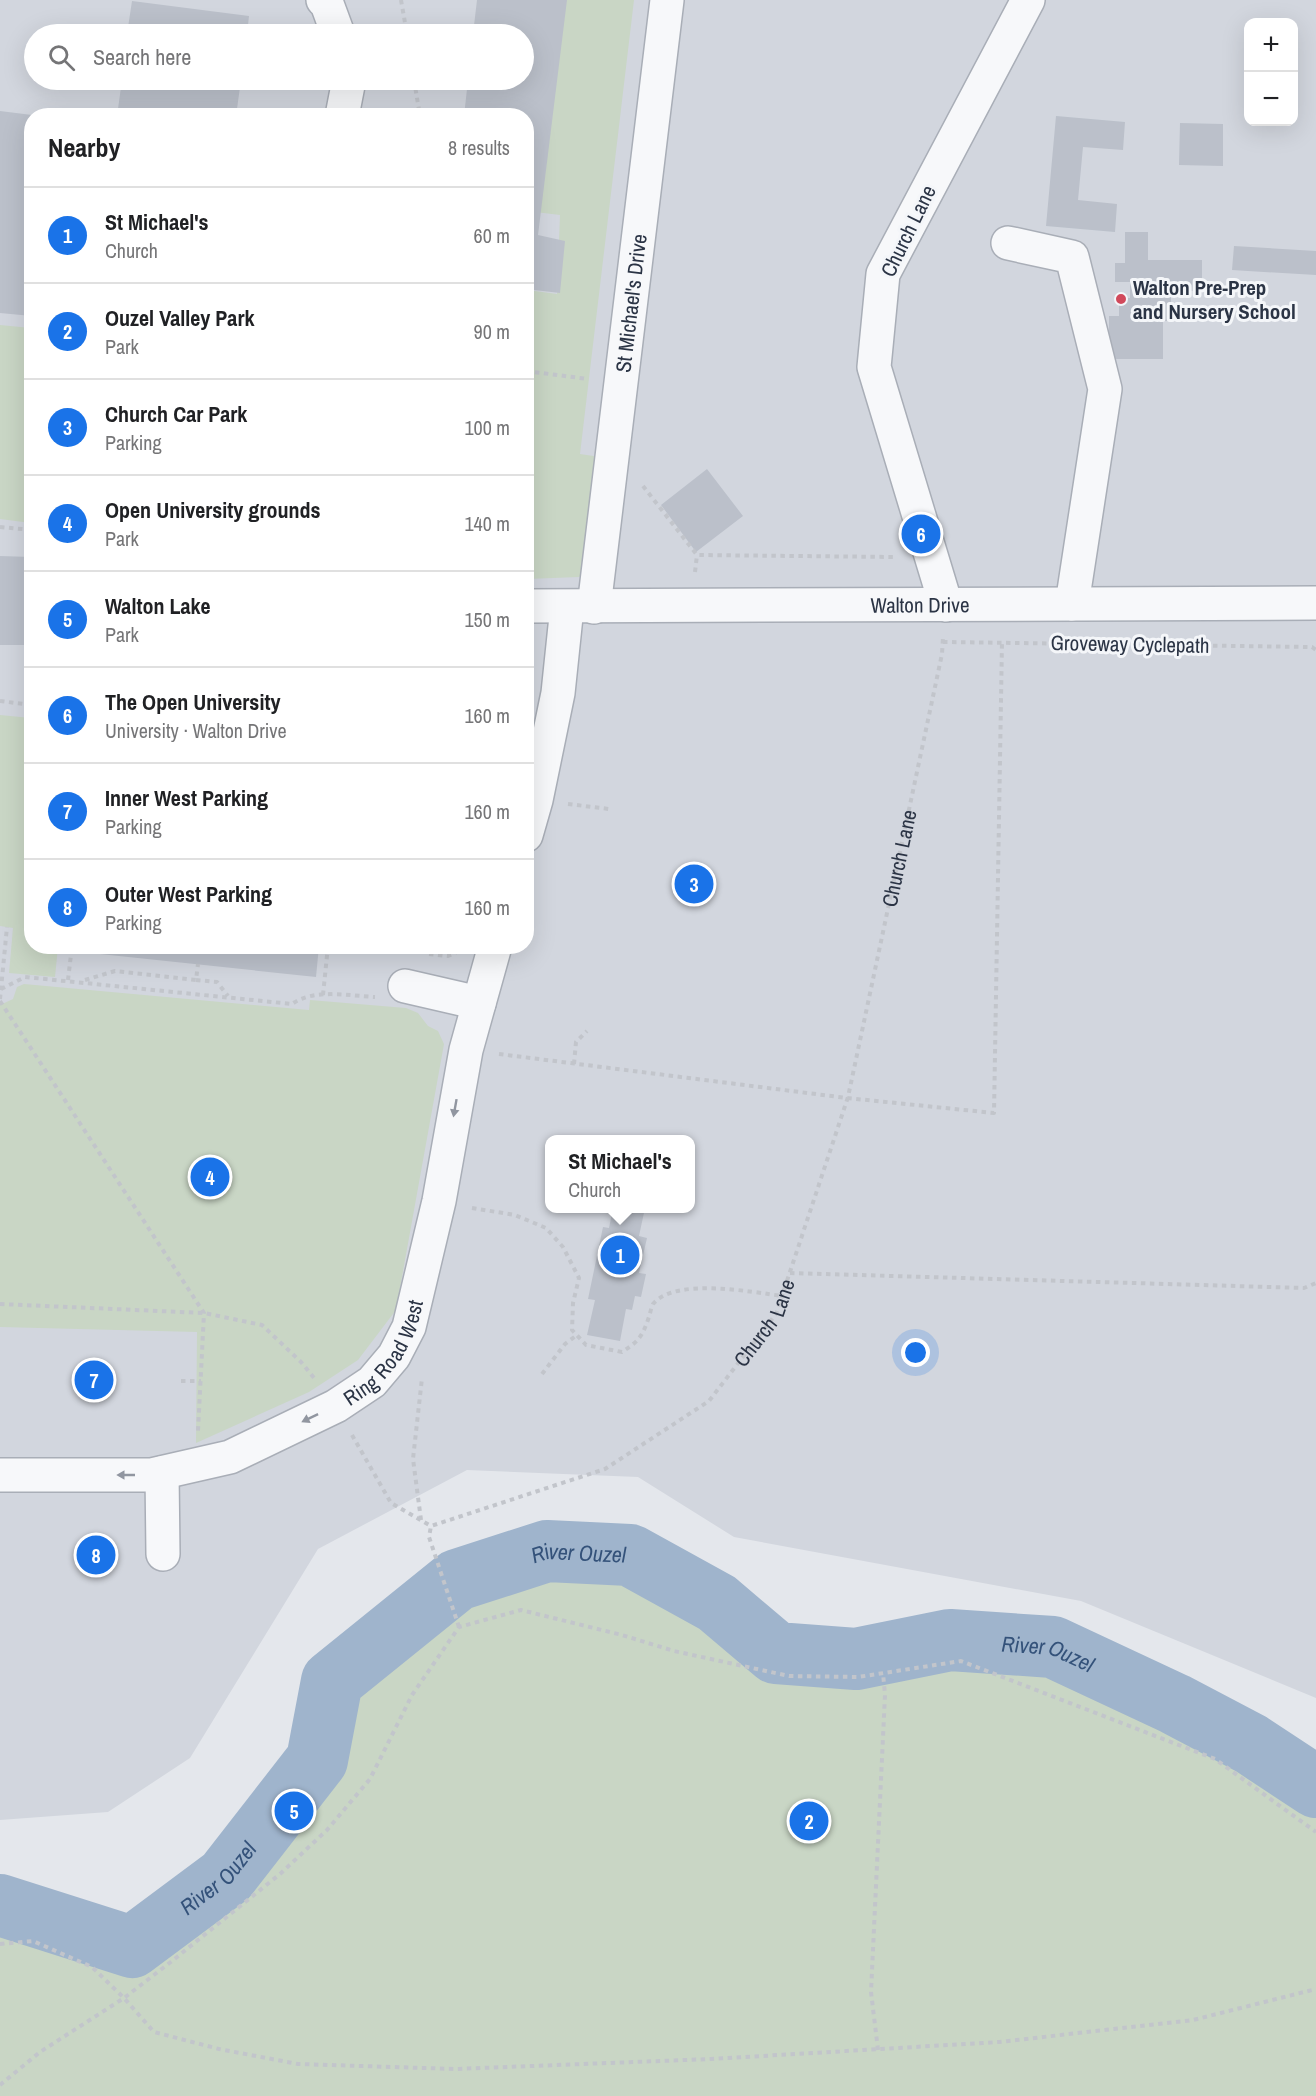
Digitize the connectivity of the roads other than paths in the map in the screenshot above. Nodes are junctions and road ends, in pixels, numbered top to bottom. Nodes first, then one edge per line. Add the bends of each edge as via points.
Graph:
1 (667, 0) edge
2 (1028, 0) edge
3 (330, 1) edge
4 (336, 24) edge
5 (347, 90) edge
6 (344, 108) edge
7 (1008, 243) dead end
8 (1316, 603) edge
9 (1072, 604) junction
10 (946, 605) junction
11 (534, 606) edge
12 (580, 607) junction
13 (534, 807) edge
14 (493, 954) edge
15 (405, 986) dead end
16 (479, 1003) junction
17 (162, 1473) junction
18 (0, 1475) edge
19 (163, 1554) dead end

1 - 12 street, St Michael's Drive via 611,464
2 - 10 street, Church Lane via 883,274 874,367
3 - 4 street
5 - 6 street
7 - 9 street via 1072,257 1106,388
8 - 9 street, Walton Drive
9 - 10 street, Walton Drive
10 - 12 street, Walton Drive
11 - 12 street, Walton Drive
12 - 13 street
14 - 16 street, Ring Road West
15 - 16 street
16 -> 17 street, Ring Road West via 410,1328 394,1356 372,1382 336,1406 231,1457
17 -> 18 street, Ring Road West
17 - 19 street

